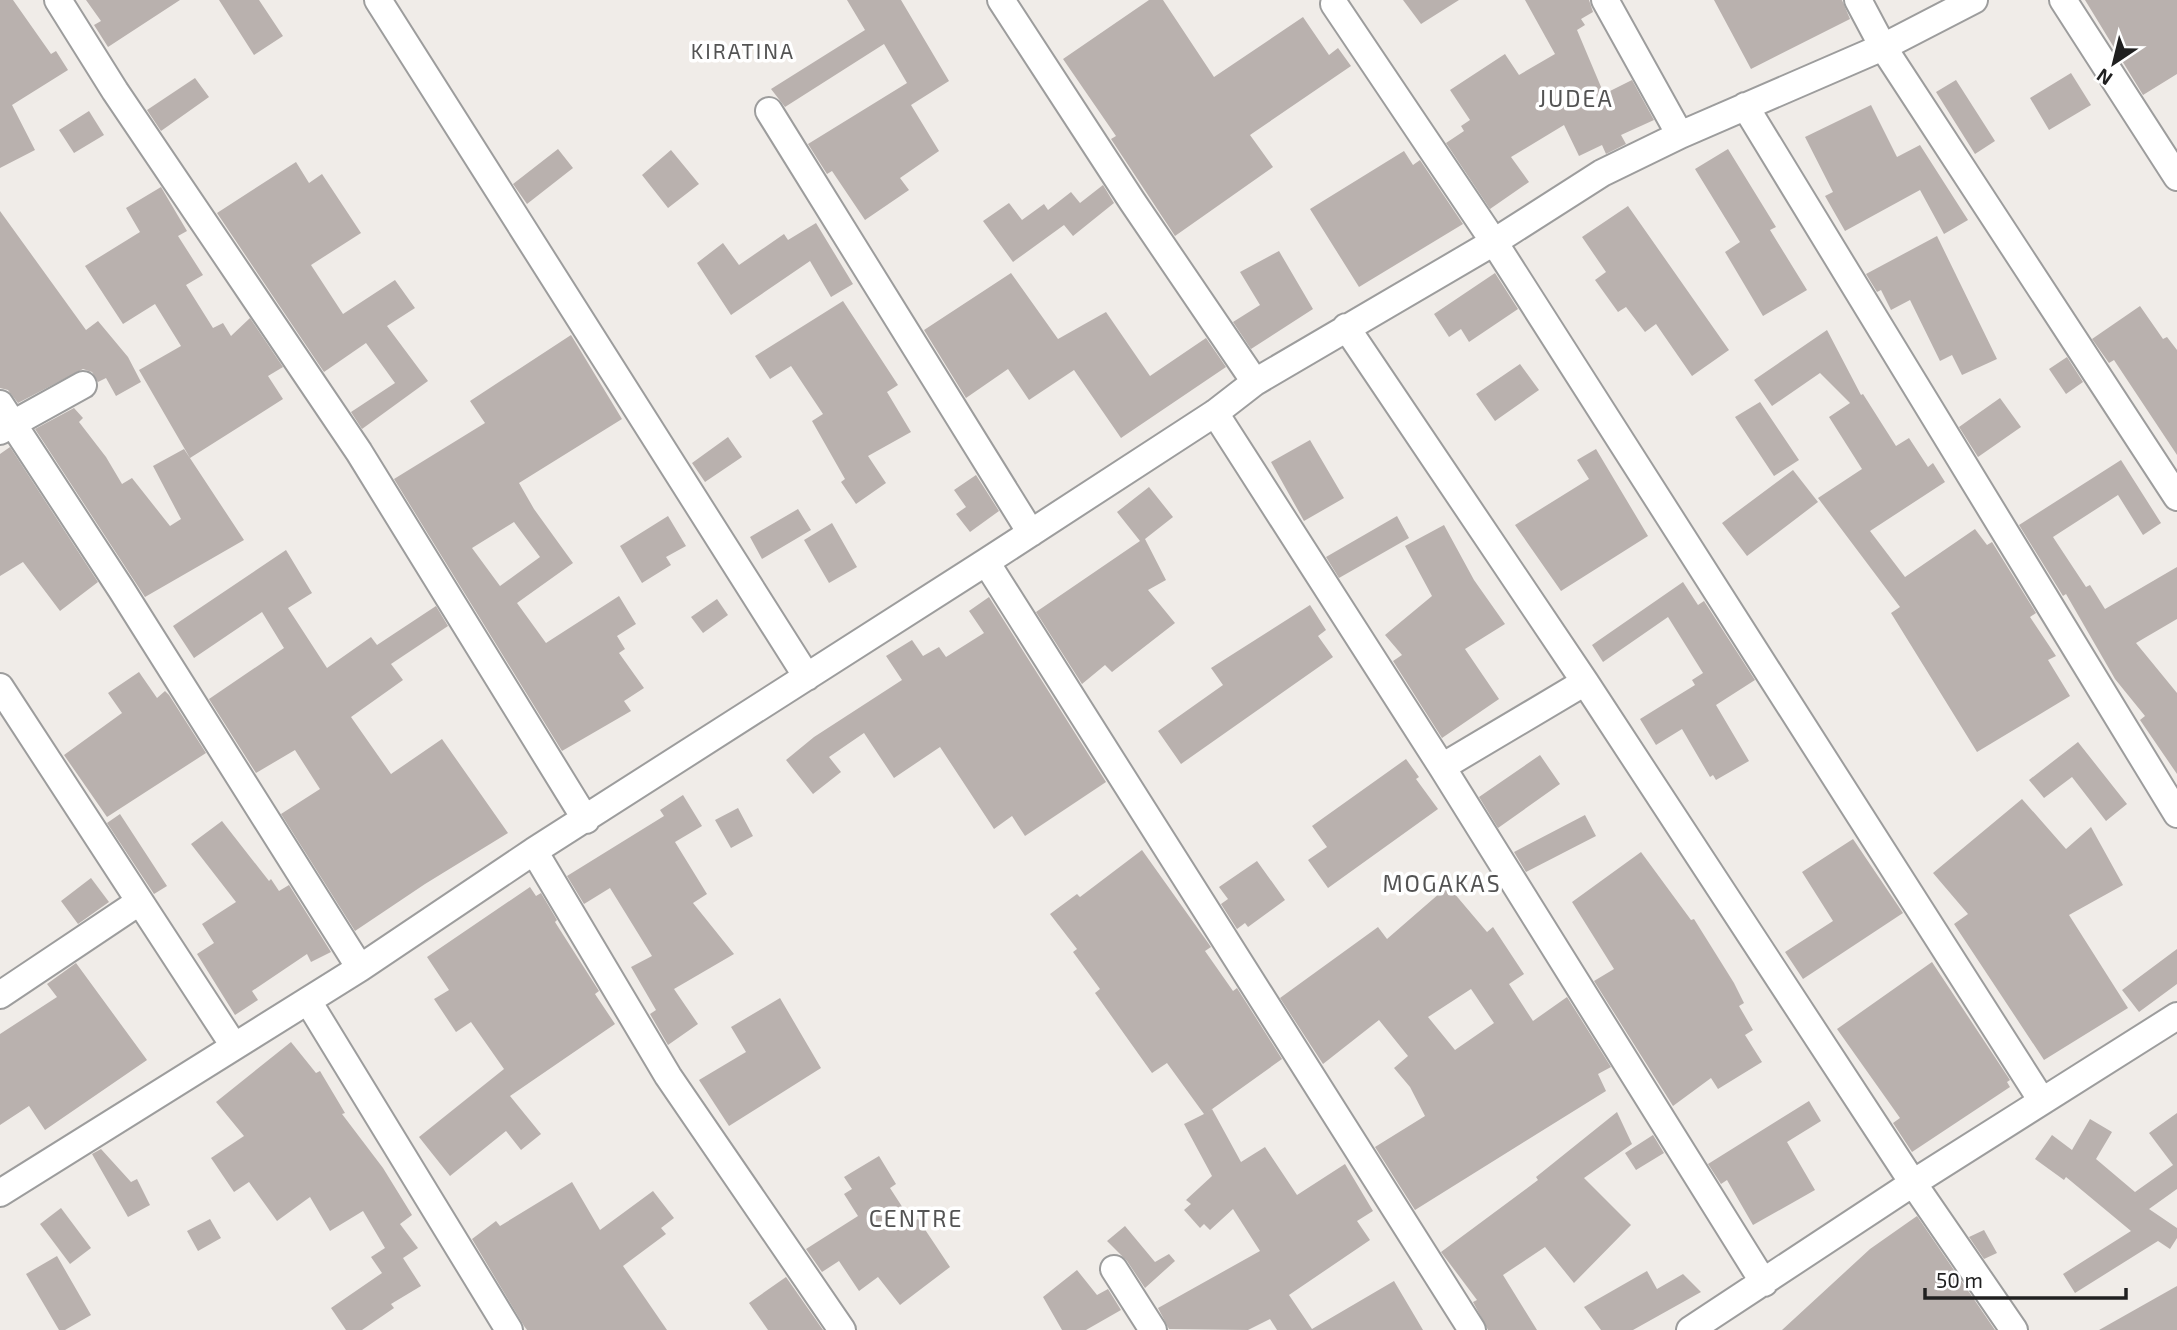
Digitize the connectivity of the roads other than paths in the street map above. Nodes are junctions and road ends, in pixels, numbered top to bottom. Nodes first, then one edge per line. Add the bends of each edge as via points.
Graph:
1 (58, 0) edge
2 (378, 0) edge
3 (1001, 0) edge
4 (1605, 0) edge
5 (1858, 0) edge
6 (1974, 0) edge
7 (2063, 0) edge
8 (1334, 4) dead end
9 (1883, 47) junction
10 (1745, 106) junction
11 (769, 111) dead end
12 (1680, 135) junction
13 (2177, 177) edge
14 (1494, 242) junction
15 (1346, 327) junction
16 (1255, 382) junction
17 (83, 384) dead end
18 (1215, 413) junction
19 (4, 419) edge
20 (2177, 497) edge
21 (1031, 533) junction
22 (986, 562) junction
23 (807, 677) junction
24 (1586, 682) junction
25 (0, 687) edge
26 (1442, 767) junction
27 (2177, 814) edge
28 (586, 820) junction
29 (534, 852) junction
30 (139, 902) junction
31 (360, 968) junction
32 (0, 995) edge
33 (308, 1001) junction
34 (2177, 1016) edge
35 (234, 1046) junction
36 (2042, 1101) junction
37 (1913, 1183) junction
38 (0, 1194) edge
39 (1114, 1269) dead end
40 (1764, 1283) junction
41 (509, 1330) edge
42 (842, 1330) edge
43 (1153, 1330) edge
44 (1472, 1330) edge
45 (1690, 1330) edge
46 (2014, 1330) edge

1 - 28 street via 359,452
2 - 23 street
3 - 16 street
4 - 12 street
5 - 9 street
6 - 9 street
7 - 13 street
8 - 14 street
9 - 10 street
9 - 20 street
10 - 12 street
10 - 27 street
11 - 21 street
12 - 14 street via 1602,173
14 - 15 street
14 - 36 street
15 - 16 street
15 - 24 street
16 - 18 street
17 - 19 street
18 - 21 street
18 - 26 street
19 - 31 street via 121,589
21 - 22 street
22 - 23 street
22 - 44 street
23 - 28 street
24 - 26 street
24 - 37 street
25 - 30 street
26 - 40 street
28 - 29 street
29 - 31 street
29 - 42 street via 668,1076
30 - 32 street
30 - 35 street
31 - 33 street
33 - 35 street
33 - 41 street
34 - 36 street
35 - 38 street
36 - 37 street
37 - 40 street
37 - 46 street
39 - 43 street
40 - 45 street

